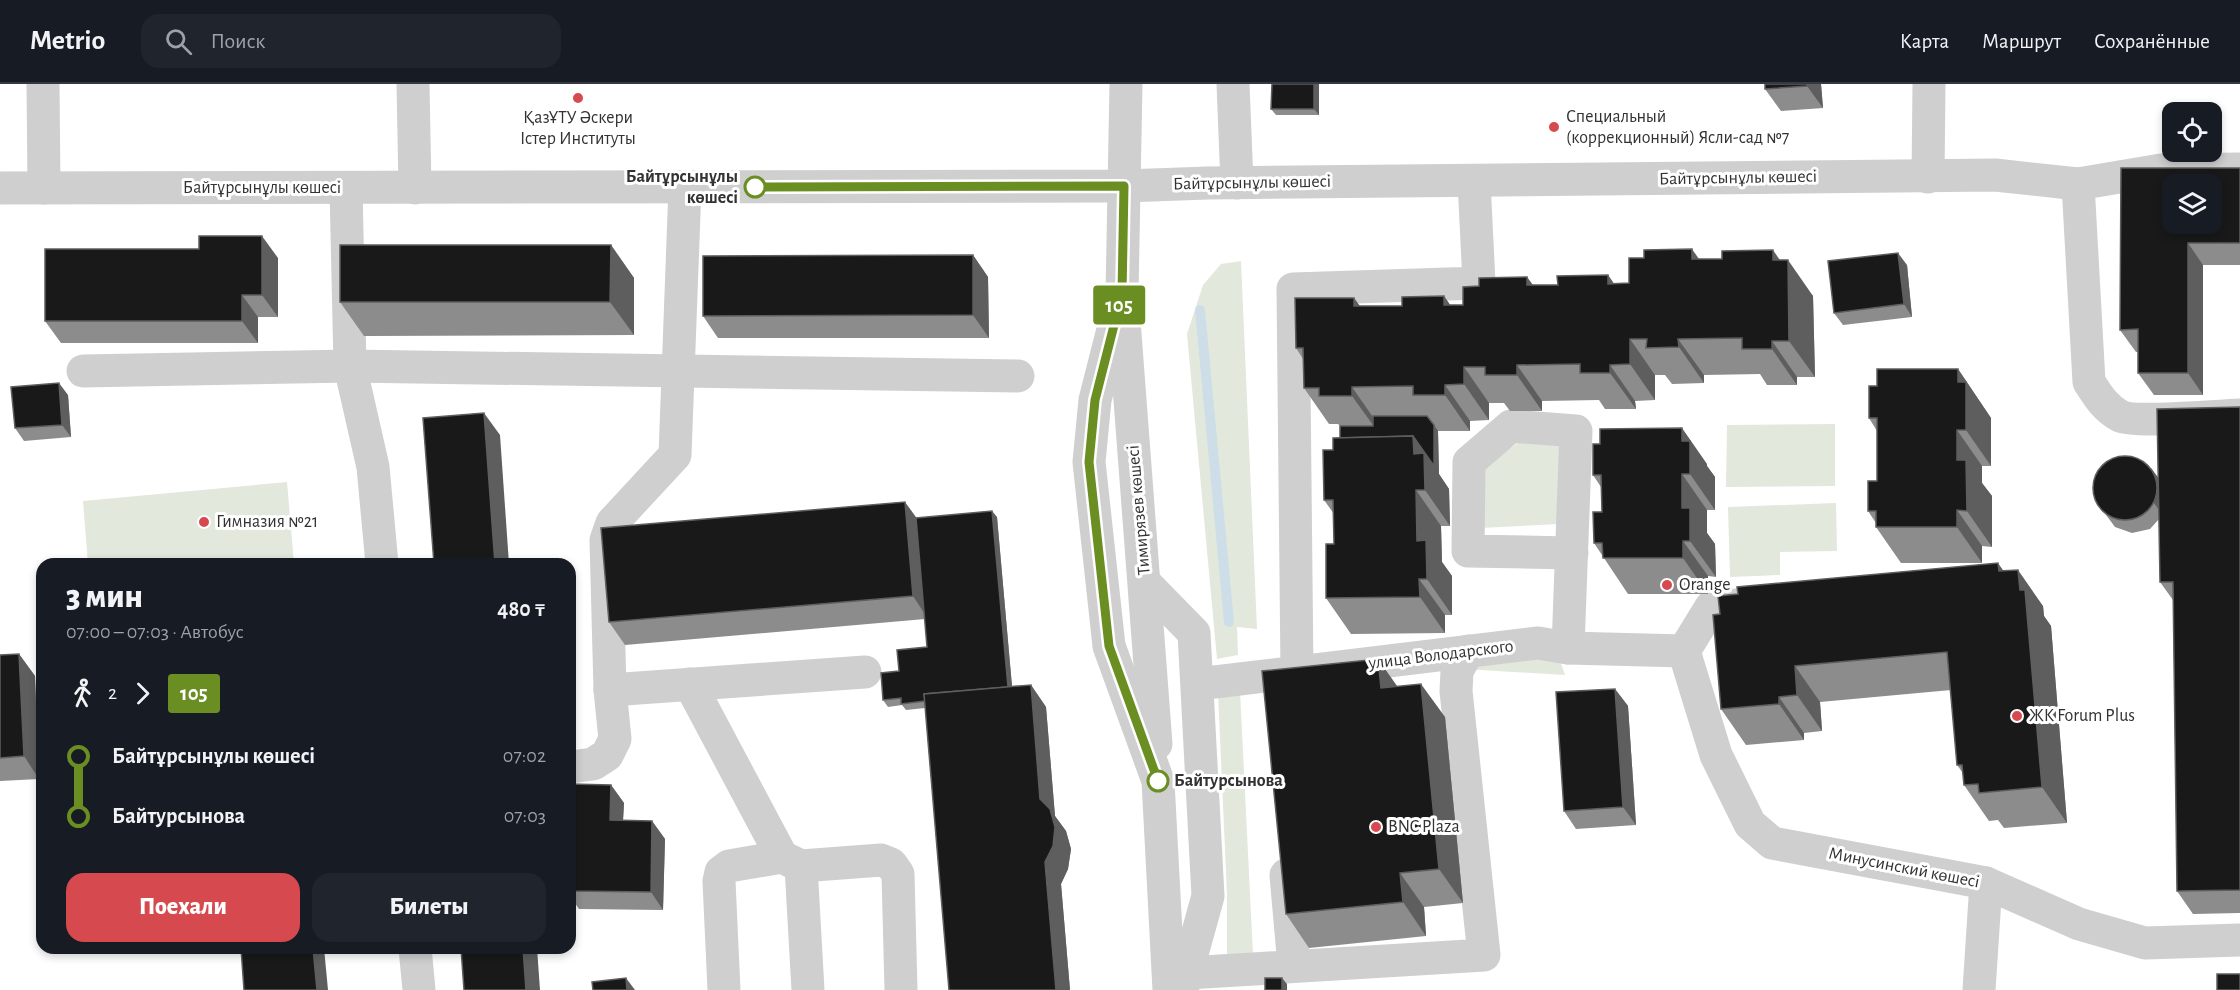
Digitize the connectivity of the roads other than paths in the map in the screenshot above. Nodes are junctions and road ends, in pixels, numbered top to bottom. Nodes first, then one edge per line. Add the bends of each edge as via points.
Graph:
1 (43, 84) edge
2 (413, 84) edge
3 (1125, 84) edge
4 (1233, 84) edge
5 (1929, 84) edge
6 (2240, 169) edge
7 (1928, 177) junction
8 (1474, 181) junction
9 (1237, 183) junction
10 (2078, 183) junction
11 (1124, 186) junction
12 (685, 187) junction
13 (0, 188) edge
14 (44, 188) junction
15 (346, 188) junction
16 (414, 188) junction
17 (1122, 294) junction
18 (350, 366) junction
19 (678, 370) junction
20 (83, 371) dead end
21 (1018, 376) dead end
22 (2240, 416) edge
23 (1572, 553) junction
24 (381, 558) edge
25 (1145, 583) junction
26 (1796, 600) edge
27 (1568, 648) junction
28 (1684, 651) junction
29 (1462, 663) junction
30 (865, 672) dead end
31 (1297, 672) junction
32 (690, 684) junction
33 (1198, 684) junction
34 (610, 690) junction
35 (1266, 692) junction
36 (576, 766) edge
37 (1158, 781) junction
38 (1284, 848) edge
39 (792, 862) junction
40 (1986, 883) junction
41 (2240, 940) edge
42 (416, 954) edge
43 (1294, 966) junction
44 (1179, 984) edge
45 (419, 990) edge
46 (724, 990) edge
47 (808, 990) edge
48 (901, 990) edge
49 (1979, 990) edge

1 - 14 street
2 - 16 street
3 - 11 street, Тимирязев көшесі
4 - 9 street
5 - 7 street
6 - 10 street, Байтұрсынұлы көшесі via 2161,170
7 - 8 street, Байтұрсынұлы көшесі
7 - 10 street, Байтұрсынұлы көшесі via 1995,175
8 - 9 street, Байтұрсынұлы көшесі
8 - 31 street via 1479,282 1293,289
9 - 11 street, Байтұрсынұлы көшесі
10 - 22 street via 2089,382 2104,406 2122,418
11 - 12 street, Байтұрсынұлы көшесі
11 - 17 street, Тимирязев көшесі
12 - 16 street, Байтұрсынұлы көшесі
12 - 19 street
13 - 14 street, Байтұрсынұлы көшесі
14 - 15 street, Байтұрсынұлы көшесі
15 - 16 street, Байтұрсынұлы көшесі
15 - 18 street
17 - 25 street, Тимирязев көшесі
17 - 37 street, Тимирязев көшесі via 1095,400 1089,462 1109,646
18 - 19 street
18 - 20 street
18 - 24 street via 373,467
19 - 21 street
19 - 34 street via 675,455 612,523 606,540
23 - 23 street via 1576,430 1511,426 1469,462 1468,551
23 - 27 street
25 - 33 street, Тимирязев көшесі via 1194,633
25 - 37 street
26 - 28 street via 1711,607
27 - 28 street, улица Володарского
27 - 29 street, улица Володарского via 1538,643
28 - 40 street, Минусинский көшесі via 1716,755 1750,824 1772,843
29 - 31 street, улица Володарского
29 - 35 street
29 - 43 street via 1456,691 1484,955
30 - 32 street
31 - 35 street, улица Володарского
32 - 34 street
32 - 39 street
33 - 35 street, улица Володарского
33 - 44 street, Тимирязев көшесі via 1208,896
34 - 36 street via 615,739 608,755 593,764
37 - 44 street, Тимирязев көшесі
38 - 43 street
39 - 46 street via 729,866 721,872
39 - 47 street
39 - 48 street via 881,860 891,864 898,874
40 - 41 street, Минусинский көшесі via 2079,924 2145,943
40 - 49 street
42 - 45 street
43 - 44 street

